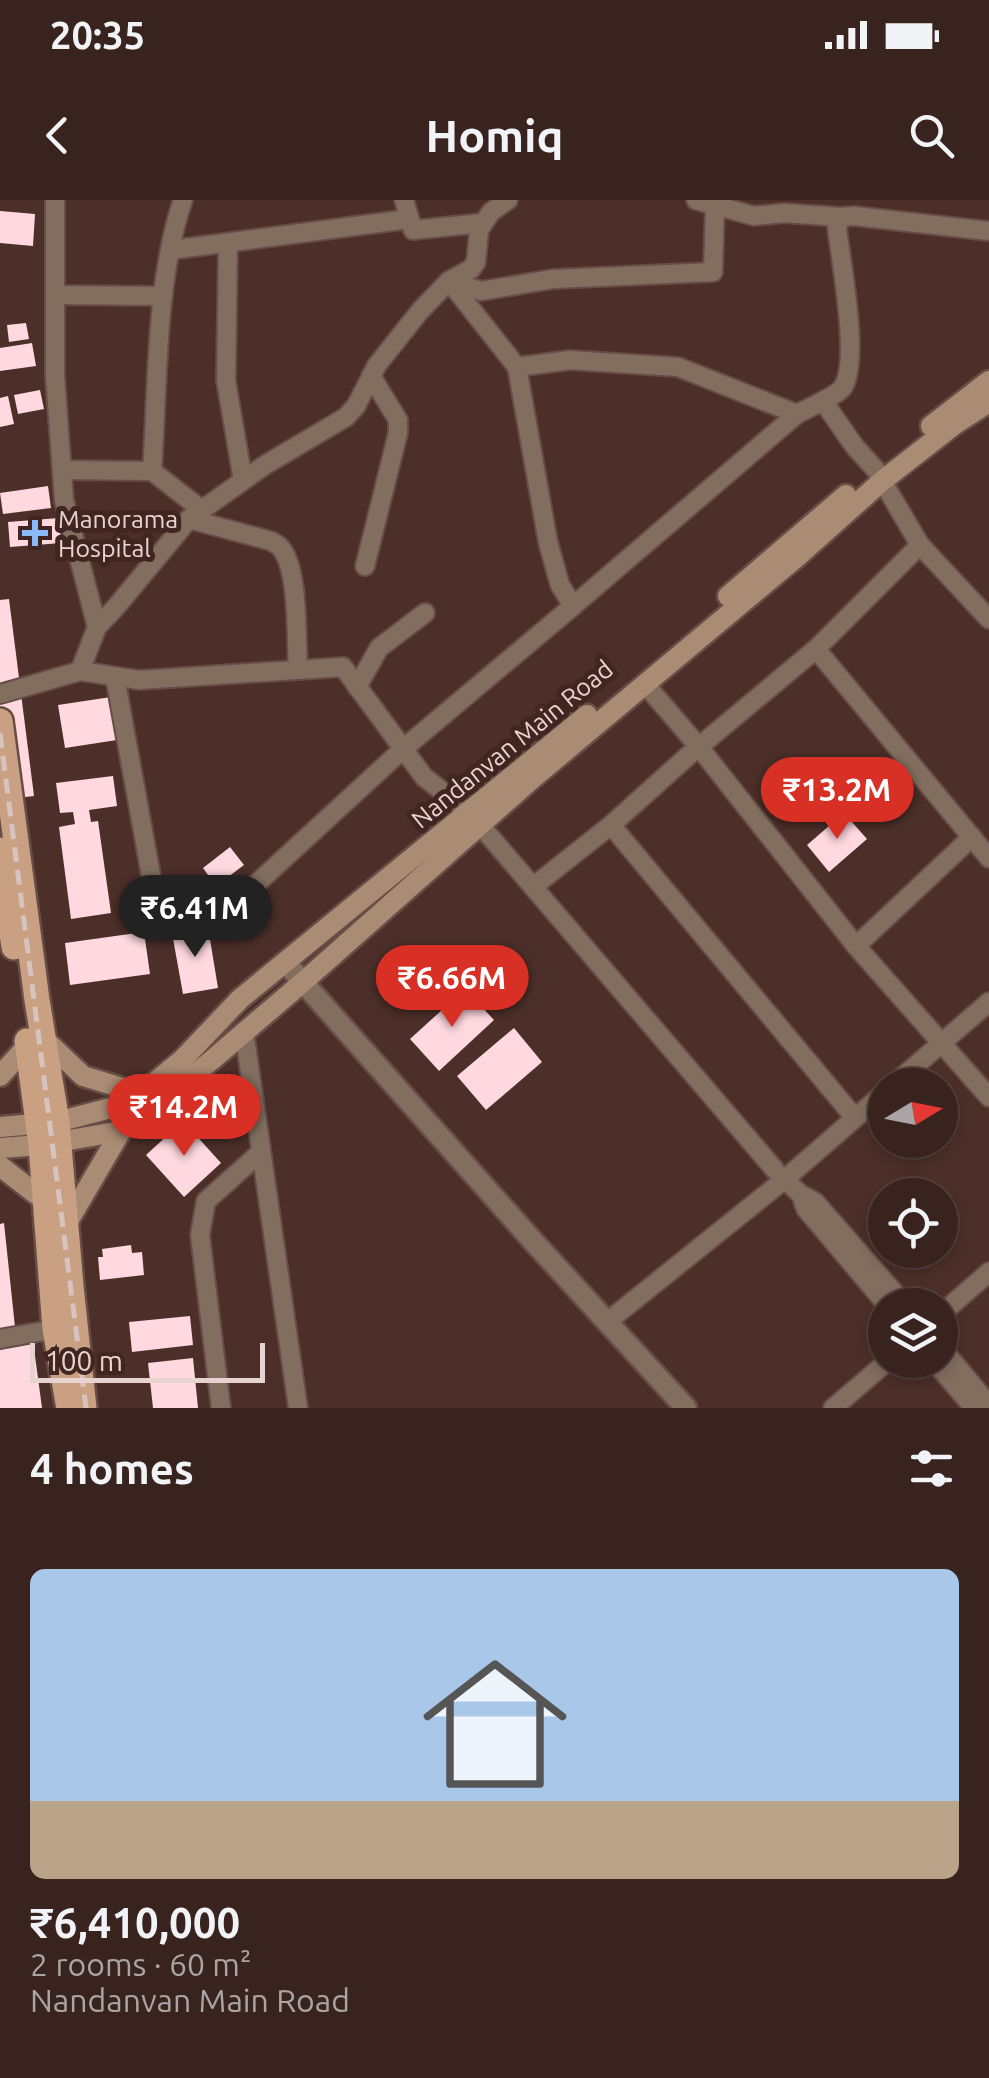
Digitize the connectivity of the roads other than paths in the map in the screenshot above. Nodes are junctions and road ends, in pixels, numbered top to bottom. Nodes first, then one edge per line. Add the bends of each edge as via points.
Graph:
1 (55, 200) edge
2 (183, 200) edge
3 (404, 200) edge
4 (508, 200) edge
5 (706, 202) edge
6 (735, 206) edge
7 (849, 211) edge
8 (488, 212) edge
9 (409, 220) junction
10 (989, 231) edge
11 (228, 243) junction
12 (170, 250) junction
13 (449, 281) junction
14 (56, 295) junction
15 (163, 296) junction
16 (517, 367) junction
17 (371, 376) junction
18 (989, 381) edge
19 (824, 401) junction
20 (989, 402) edge
21 (796, 414) junction
22 (62, 470) junction
23 (152, 471) junction
24 (879, 476) junction
25 (244, 480) junction
26 (195, 514) junction
27 (920, 545) junction
28 (364, 566) dead end
29 (573, 606) junction
30 (426, 612) dead end
31 (989, 619) edge
32 (96, 627) junction
33 (816, 649) junction
34 (298, 670) junction
35 (80, 671) junction
36 (114, 676) junction
37 (645, 684) junction
38 (357, 687) junction
39 (0, 694) edge
40 (0, 720) edge
41 (699, 747) junction
42 (403, 749) junction
43 (475, 819) junction
44 (611, 825) junction
45 (972, 838) junction
46 (0, 850) edge
47 (989, 858) edge
48 (534, 886) junction
49 (856, 946) junction
50 (285, 962) junction
51 (304, 982) junction
52 (989, 1002) edge
53 (244, 1032) junction
54 (35, 1042) junction
55 (942, 1043) junction
56 (913, 1068) edge
57 (0, 1076) edge
58 (142, 1094) junction
59 (989, 1097) edge
60 (868, 1107) edge
61 (855, 1118) junction
62 (0, 1128) edge
63 (121, 1131) junction
64 (49, 1133) junction
65 (0, 1148) edge
66 (262, 1152) junction
67 (0, 1166) edge
68 (780, 1175) junction
69 (800, 1194) junction
70 (45, 1201) junction
71 (66, 1225) junction
72 (989, 1272) edge
73 (873, 1288) edge
74 (890, 1288) edge
75 (958, 1299) edge
76 (607, 1322) junction
77 (55, 1329) junction
78 (0, 1338) edge
79 (958, 1368) edge
80 (868, 1378) edge
81 (948, 1378) edge
82 (989, 1405) edge
83 (69, 1408) edge
84 (84, 1408) edge
85 (221, 1408) edge
86 (298, 1408) edge
87 (686, 1408) edge
88 (833, 1408) edge
89 (974, 1408) edge

1 - 14 street
2 - 12 street
3 - 9 street
4 - 8 street
5 - 6 street
5 - 13 street via 712,272 553,279 480,291
6 - 7 street via 754,216
7 - 10 street
7 - 19 street via 837,228 850,343 847,376 842,390
8 - 9 street via 413,230
8 - 13 street via 478,230 476,262
9 - 11 street
11 - 12 street
11 - 25 street via 226,381
12 - 15 street
13 - 16 street
13 - 17 street
14 - 15 street
14 - 22 street
15 - 23 street
16 - 21 street via 570,360 678,367
16 - 29 street via 548,542
17 - 25 street via 346,417
17 - 28 street via 398,420 398,434
18 - 24 main road, Nandanvan Main Road
19 - 21 street
19 - 24 street
20 - 24 main road
21 - 29 street
22 - 23 street
22 - 32 street
23 - 26 street
24 - 27 street
24 - 37 main road
24 - 43 main road, Nandanvan Main Road via 635,676
25 - 26 street
26 - 32 street
26 - 34 street via 281,547 295,602
27 - 31 street
27 - 33 street
29 - 42 street
30 - 38 street via 379,648
32 - 35 street
33 - 41 street
33 - 45 street
34 - 36 street
34 - 38 street via 343,667
35 - 36 street
35 - 39 street
36 - 42 street via 163,923 212,916 242,898
37 - 41 street
37 - 43 main road
38 - 42 street
40 - 54 main road via 25,898
41 - 44 street
41 - 49 street
42 - 43 street via 424,777
43 - 48 street
43 - 50 main road, Nandanvan Main Road
43 - 51 main road
44 - 48 street
44 - 61 street
45 - 47 street
45 - 49 street
46 - 54 main road
48 - 68 street
49 - 55 street
50 - 51 street
50 - 58 main road, Nandanvan Main Road
51 - 53 main road
51 - 76 street
52 - 55 street
53 - 63 main road
53 - 66 street
54 - 57 main road
54 - 58 main road via 83,1076
54 - 64 main road
55 - 56 street
55 - 59 street
58 - 64 main road, Nandanvan Main Road
60 - 61 street
61 - 68 street
62 - 64 main road, Nandanvan Main Road
63 - 64 main road
63 - 71 main road
64 - 65 main road
64 - 70 main road
64 - 71 main road
66 - 85 street via 206,1201 200,1235
66 - 86 street
67 - 70 main road
68 - 69 street
68 - 76 street
69 - 73 street
69 - 74 street via 815,1202
70 - 77 main road
71 - 84 main road
72 - 75 street
76 - 87 street
77 - 78 street
77 - 83 main road
79 - 82 street
80 - 88 street
81 - 89 street

